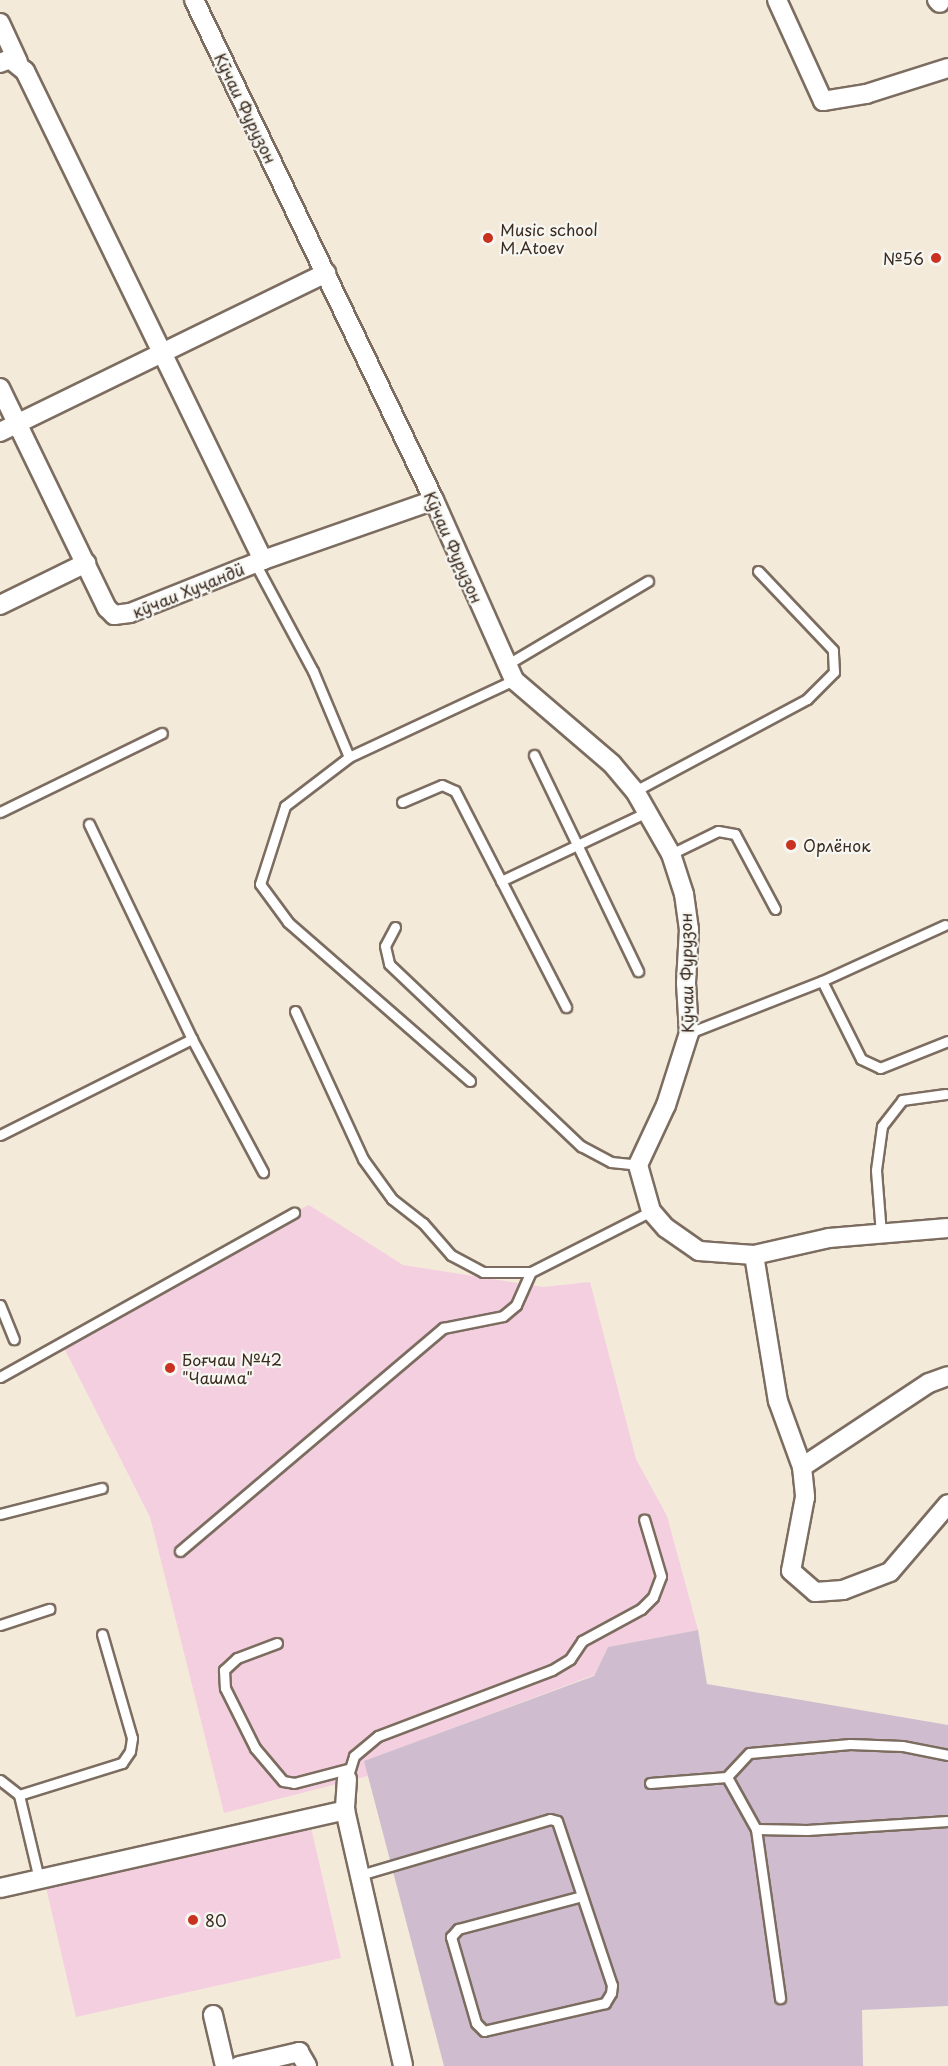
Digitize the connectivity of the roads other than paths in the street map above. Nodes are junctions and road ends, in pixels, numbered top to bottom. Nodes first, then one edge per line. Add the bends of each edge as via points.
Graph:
1 (194, 0) edge
2 (777, 0) edge
3 (0, 22) edge
4 (9, 63) edge
5 (948, 68) edge
6 (326, 273) junction
7 (163, 356) junction
8 (0, 388) edge
9 (17, 424) junction
10 (0, 432) edge
11 (434, 500) junction
12 (259, 562) junction
13 (86, 563) junction
14 (758, 571) dead end
15 (648, 581) dead end
16 (0, 605) edge
17 (510, 672) junction
18 (162, 733) dead end
19 (534, 755) dead end
20 (350, 757) junction
21 (635, 791) junction
22 (402, 802) dead end
23 (0, 812) edge
24 (647, 812) junction
25 (89, 824) dead end
26 (578, 845) junction
27 (670, 854) junction
28 (501, 881) junction
29 (775, 909) dead end
30 (945, 925) dead end
31 (395, 927) dead end
32 (638, 971) dead end
33 (822, 981) junction
34 (566, 1007) dead end
35 (295, 1011) dead end
36 (689, 1033) junction
37 (192, 1039) junction
38 (948, 1041) edge
39 (470, 1081) dead end
40 (946, 1094) dead end
41 (0, 1135) edge
42 (638, 1165) junction
43 (263, 1172) dead end
44 (651, 1211) junction
45 (294, 1213) dead end
46 (948, 1228) edge
47 (881, 1234) junction
48 (754, 1255) junction
49 (531, 1272) junction
50 (0, 1305) edge
51 (14, 1339) dead end
52 (948, 1376) edge
53 (0, 1377) edge
54 (802, 1467) junction
55 (102, 1488) dead end
56 (948, 1504) edge
57 (0, 1514) edge
58 (644, 1519) dead end
59 (180, 1551) dead end
60 (49, 1609) dead end
61 (0, 1625) edge
62 (102, 1634) dead end
63 (277, 1643) dead end
64 (948, 1755) edge
65 (348, 1774) junction
66 (727, 1777) junction
67 (0, 1780) edge
68 (650, 1783) dead end
69 (19, 1795) junction
70 (345, 1810) junction
71 (948, 1821) edge
72 (756, 1829) junction
73 (360, 1875) junction
74 (39, 1879) junction
75 (0, 1888) edge
76 (582, 1896) junction
77 (780, 1998) dead end
78 (213, 2015) dead end
79 (225, 2066) edge
80 (239, 2066) edge
81 (307, 2066) edge
82 (403, 2066) edge

1 - 6 street, Кӯчаи Фурузон
2 - 5 street via 824,101 867,94
3 - 4 street
4 - 7 street
6 - 7 street
6 - 11 street, Кӯчаи Фурузон
7 - 9 street
7 - 12 street
8 - 9 street, кӯчаи Хуҷандӣ
9 - 10 street
9 - 13 street, кӯчаи Хуҷандӣ
11 - 12 street, кӯчаи Хуҷандӣ
11 - 17 street, Кӯчаи Фурузон
12 - 13 street, кӯчаи Хуҷандӣ via 122,616 109,612
12 - 20 lane
13 - 16 street
14 - 21 lane via 833,650 834,672 807,699
15 - 17 lane
17 - 20 lane
17 - 21 street, Кӯчаи Фурузон via 612,764
18 - 23 lane
19 - 26 lane
20 - 39 lane via 285,806 260,884 288,922
21 - 24 street, Кӯчаи Фурузон
22 - 28 lane via 442,785 455,791
24 - 26 lane
24 - 27 street, Кӯчаи Фурузон
25 - 37 lane
26 - 28 lane
26 - 32 lane
27 - 29 lane via 718,831 735,834
27 - 36 street, Кӯчаи Фурузон via 684,894 689,929
28 - 34 lane
30 - 33 lane
31 - 42 lane via 385,946 389,964 581,1146 611,1162
33 - 36 lane
33 - 38 lane via 861,1059 880,1068
35 - 49 lane via 363,1159 392,1199 423,1223 451,1255 483,1272
36 - 42 street, Кӯчаи Фурузон via 666,1106
37 - 41 lane
37 - 43 lane
40 - 47 lane via 902,1100 882,1126 876,1170
42 - 44 street
44 - 48 street via 666,1228 699,1251
44 - 49 lane
45 - 53 lane
46 - 47 street
47 - 48 street via 829,1238
48 - 54 street via 778,1401
49 - 59 lane via 516,1305 503,1316 443,1328
50 - 51 lane
52 - 54 street via 908,1396
54 - 56 street via 805,1497 791,1571 815,1592 843,1590 890,1572
55 - 57 lane
58 - 65 lane via 661,1576 653,1597 641,1609 582,1641 570,1659 552,1671 378,1736 357,1752
60 - 61 lane
62 - 69 lane via 132,1738 130,1751 122,1763
63 - 65 lane via 237,1658 224,1671 225,1688 255,1748 282,1781 294,1783
64 - 66 lane via 902,1746 850,1744 749,1753
65 - 70 street
66 - 68 lane
66 - 72 lane
67 - 69 lane
69 - 74 lane
70 - 73 street
70 - 74 street
71 - 72 lane via 807,1830
72 - 77 lane
73 - 76 lane via 550,1819 557,1821
73 - 82 street
74 - 75 street
76 - 76 lane via 612,1984 605,2003 484,2031 476,2024 451,1937 458,1929
78 - 79 street
80 - 81 street via 299,2052

